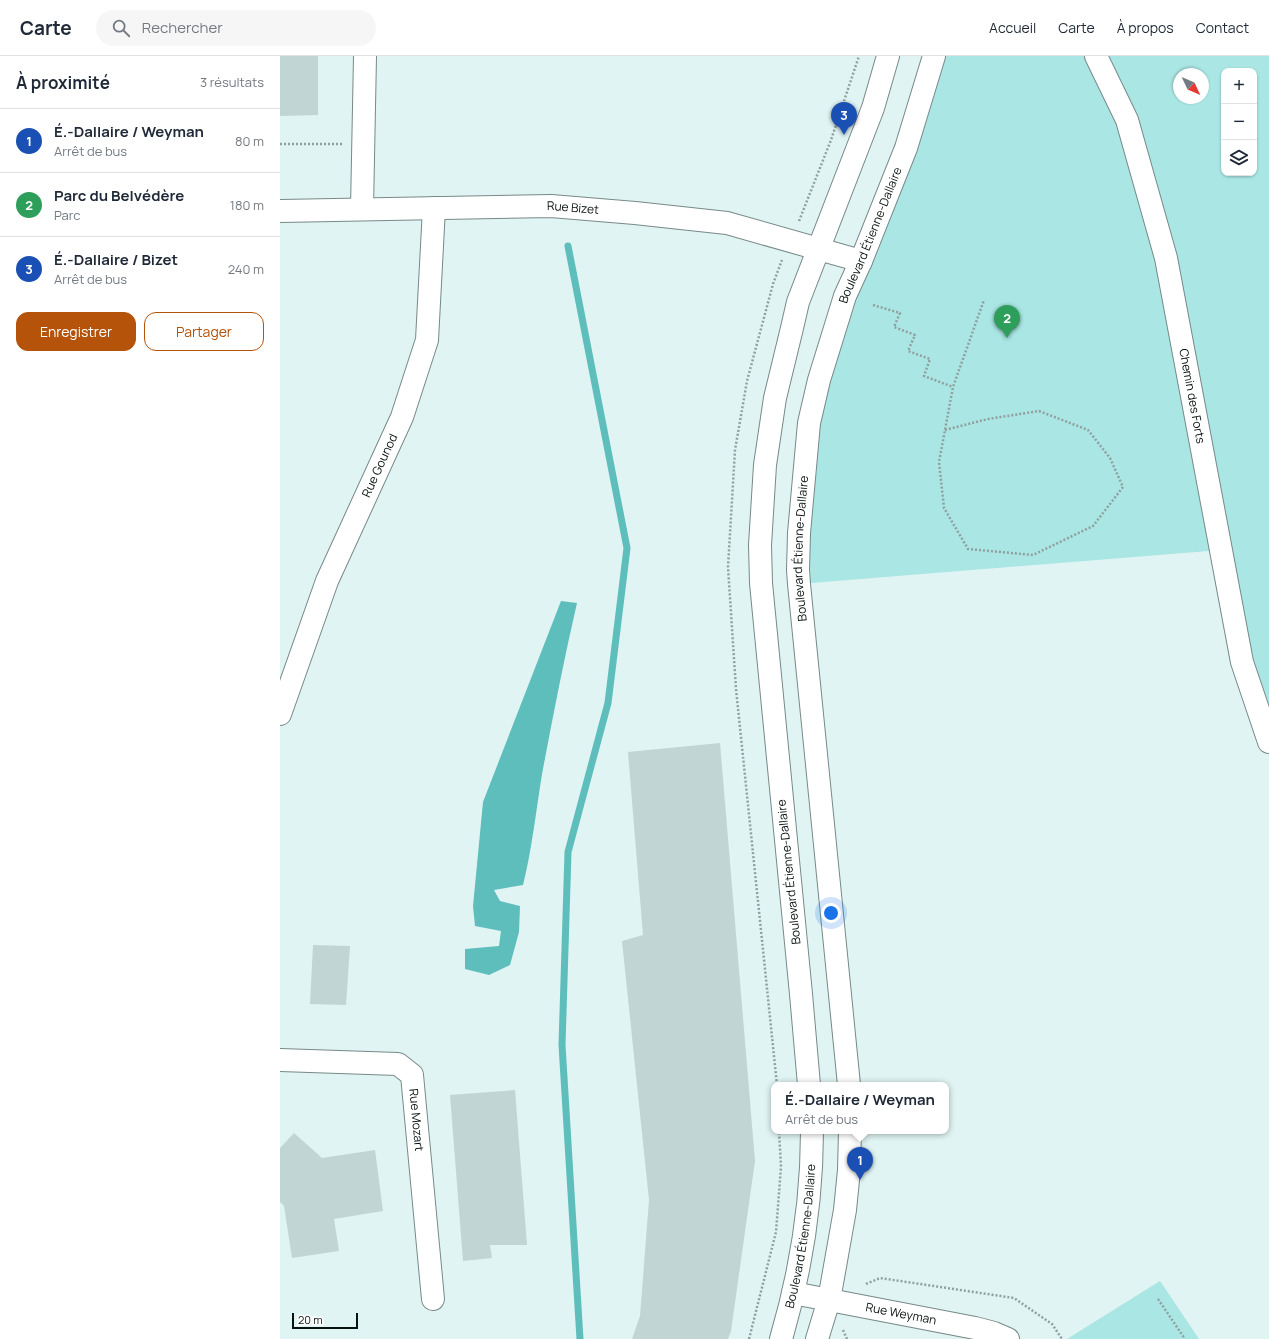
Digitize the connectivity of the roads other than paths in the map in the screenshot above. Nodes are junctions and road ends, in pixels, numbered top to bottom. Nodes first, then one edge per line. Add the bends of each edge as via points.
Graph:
1 (365, 56) edge
2 (888, 56) edge
3 (934, 56) edge
4 (1096, 56) edge
5 (434, 208) junction
6 (362, 209) junction
7 (280, 211) edge
8 (819, 248) junction
9 (860, 261) junction
10 (280, 714) edge
11 (1269, 742) edge
12 (280, 1060) edge
13 (809, 1082) edge
14 (849, 1082) edge
15 (812, 1134) edge
16 (850, 1134) edge
17 (793, 1293) junction
18 (434, 1299) dead end
19 (828, 1300) junction
20 (780, 1339) edge
21 (817, 1339) edge
22 (1008, 1339) edge

1 - 6 street
2 - 8 street, Boulevard Étienne-Dallaire via 873,108
3 - 9 street, Boulevard Étienne-Dallaire via 906,148
4 - 11 street, Chemin des Forts via 1127,120 1166,258 1242,662
5 - 6 street, Rue Bizet
5 - 8 street, Rue Bizet via 550,206 650,214 727,223
5 - 10 street, Rue Gounod via 427,340 402,418 327,581
6 - 7 street, Rue Bizet
8 - 9 street, Rue Bizet
8 - 13 street, Boulevard Étienne-Dallaire via 798,302 775,398 765,465 760,546 761,583
9 - 14 street, Boulevard Étienne-Dallaire via 845,296 809,422 798,570
12 - 18 street, Rue Mozart via 398,1064 412,1075
15 - 17 street, Boulevard Étienne-Dallaire via 809,1201
16 - 19 street via 845,1210
17 - 19 street, Rue Weyman
17 - 20 street, Boulevard Étienne-Dallaire
19 - 21 street
19 - 22 street, Rue Weyman via 975,1328

